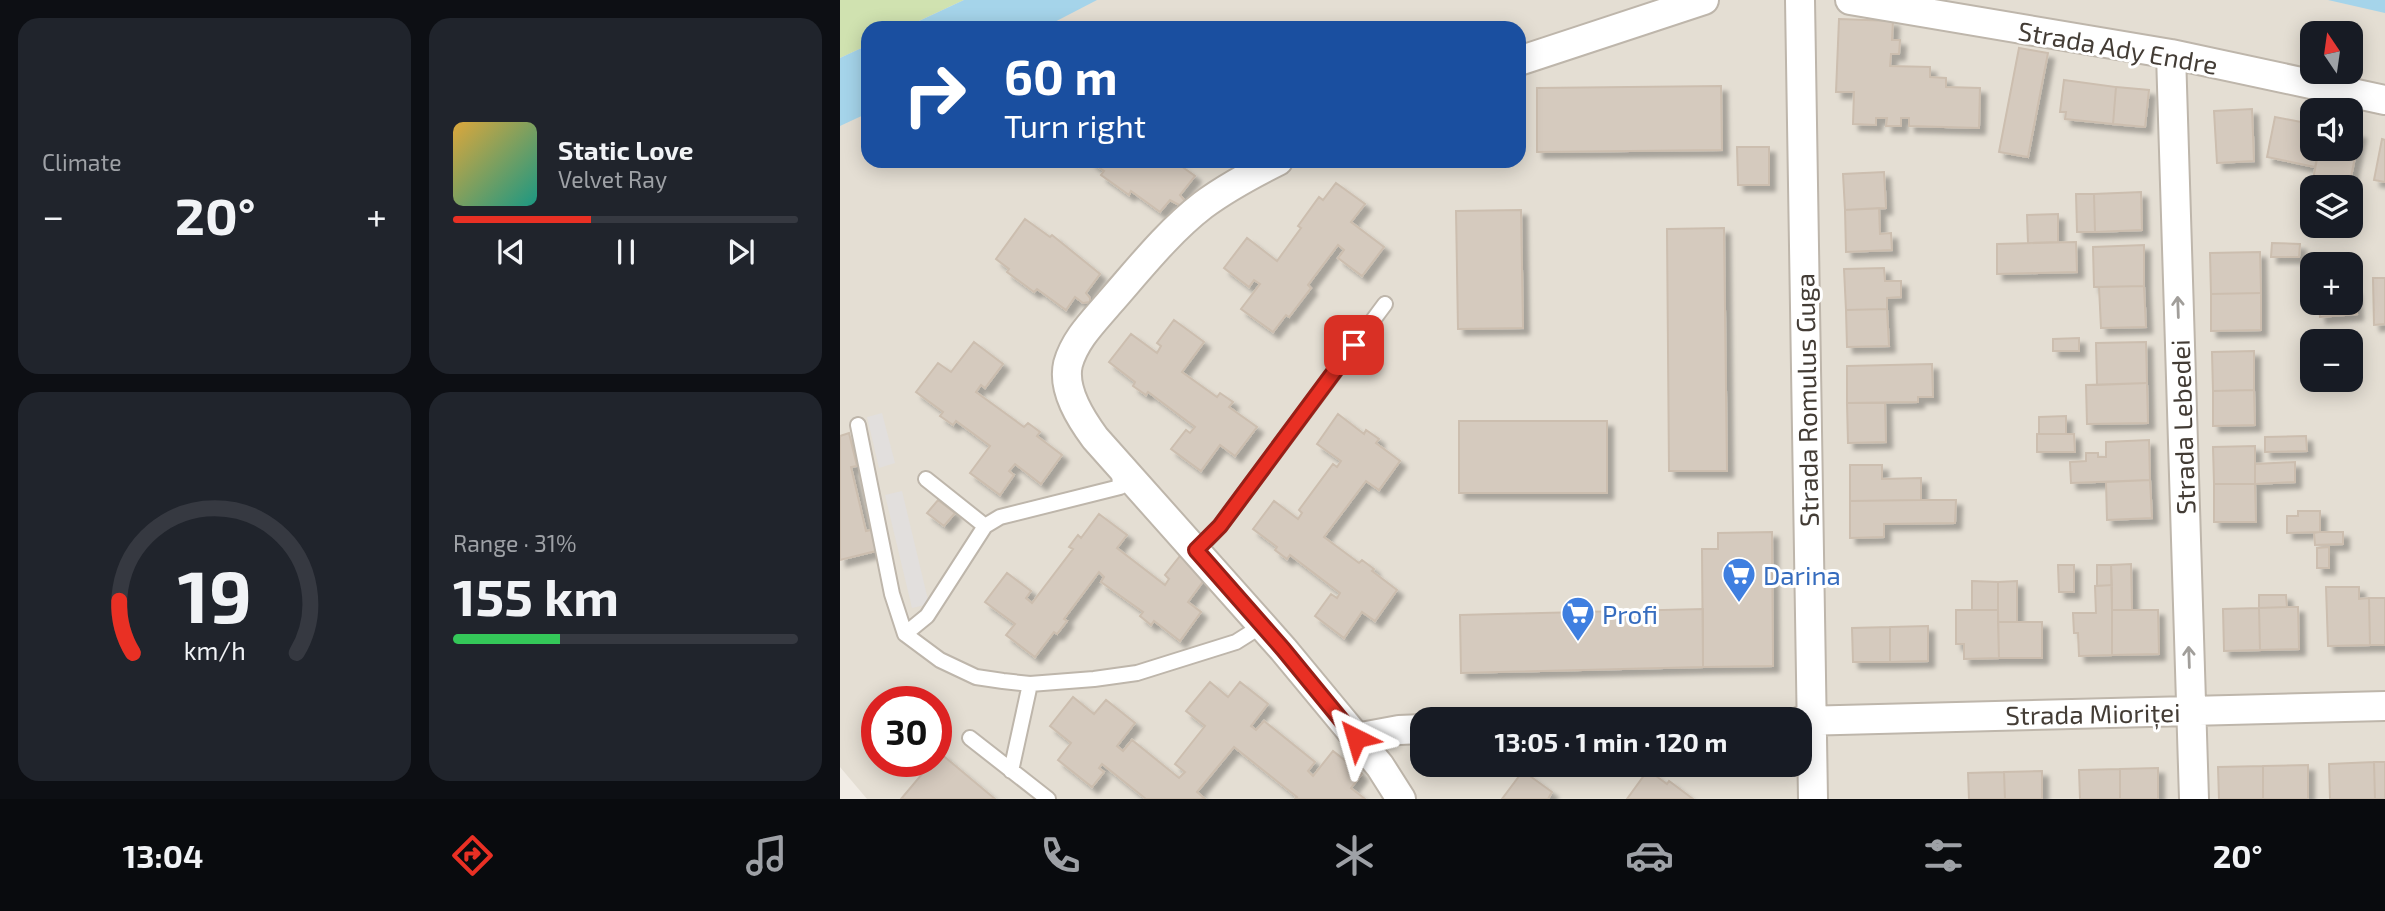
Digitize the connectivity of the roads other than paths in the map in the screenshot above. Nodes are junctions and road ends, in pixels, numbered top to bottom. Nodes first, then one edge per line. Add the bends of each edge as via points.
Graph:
1 (1704, 0) edge
2 (1800, 0) edge
3 (1850, 0) edge
4 (2171, 54) junction
5 (1526, 59) edge
6 (2385, 100) edge
7 (1265, 168) edge
8 (1385, 304) dead end
9 (858, 425) dead end
10 (1118, 465) junction
11 (926, 479) dead end
12 (985, 526) junction
13 (1196, 550) junction
14 (1257, 620) junction
15 (905, 634) junction
16 (1030, 684) junction
17 (2385, 706) edge
18 (1807, 707) edge
19 (2191, 711) junction
20 (1812, 721) edge
21 (1410, 730) edge
22 (970, 738) dead end
23 (1356, 738) junction
24 (1011, 771) junction
25 (1811, 777) edge
26 (1048, 799) edge
27 (1401, 799) edge
28 (1813, 799) edge
29 (2194, 799) edge

1 - 5 street
2 - 18 street, Strada Romulus Guga
3 - 4 street, Strada Ady Endre
4 - 6 street, Strada Ady Endre
19 -> 4 street, Strada Lebedei
7 - 10 street via 1203,205 1171,234 1079,339 1068,366 1072,399 1081,419
8 - 13 lane via 1220,526
9 - 15 lane via 892,594
10 - 12 lane via 1119,487 1000,517
10 - 13 street
11 - 12 lane
12 - 15 lane via 927,616
13 - 14 street
14 - 16 lane via 1255,630 1236,642 1137,673
14 - 23 street
15 - 16 lane via 940,660 976,677
16 - 24 lane
17 - 19 street, Strada Mioriței
19 - 20 street, Strada Mioriței
19 - 29 street, Strada Lebedei
21 - 23 street
22 - 24 lane
23 - 27 street
24 - 26 lane
25 - 28 street, Strada Romulus Guga

